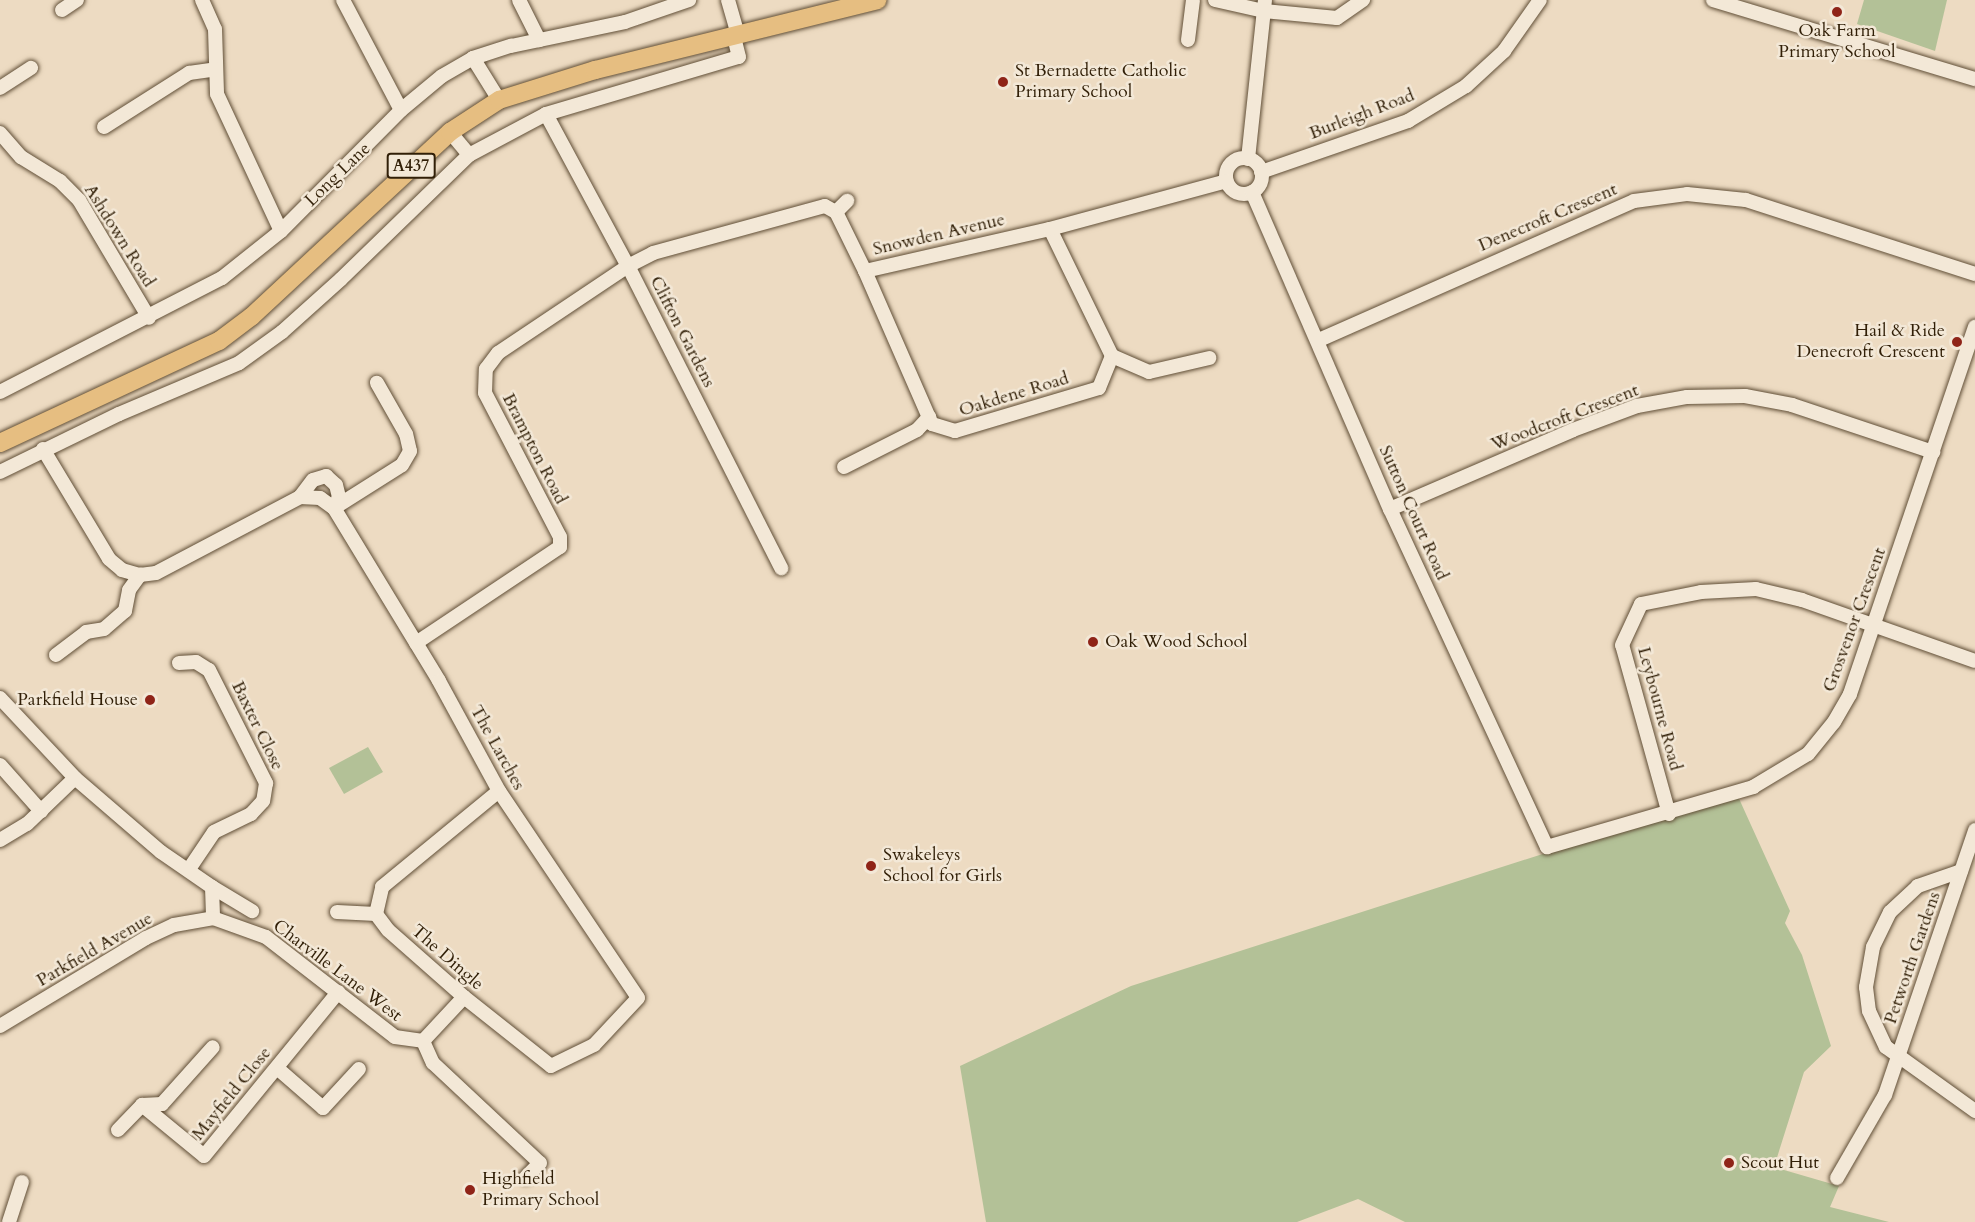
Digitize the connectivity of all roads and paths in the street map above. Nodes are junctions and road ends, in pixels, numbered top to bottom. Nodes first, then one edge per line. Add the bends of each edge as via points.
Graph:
1 (77, 0) edge
2 (202, 0) edge
3 (343, 0) edge
4 (519, 0) edge
5 (689, 0) edge
6 (728, 0) edge
7 (877, 0) edge
8 (1193, 0) edge
9 (1215, 0) edge
10 (1363, 0) edge
11 (1540, 0) edge
12 (1713, 0) edge
13 (1264, 5) edge
14 (62, 9) dead end
15 (736, 36) junction
16 (539, 40) junction
17 (1188, 40) dead end
18 (473, 58) junction
19 (31, 68) dead end
20 (216, 69) junction
21 (1975, 79) edge
22 (0, 88) edge
23 (499, 100) junction
24 (401, 110) junction
25 (546, 114) junction
26 (104, 127) dead end
27 (450, 132) junction
28 (0, 133) edge
29 (469, 155) junction
30 (1248, 159) junction
31 (1261, 172) junction
32 (1227, 181) junction
33 (1252, 192) junction
34 (847, 201) dead end
35 (836, 212) junction
36 (1050, 229) junction
37 (281, 231) junction
38 (628, 266) junction
39 (865, 271) junction
40 (1975, 274) edge
41 (149, 318) junction
42 (1975, 327) edge
43 (1318, 340) junction
44 (1112, 356) junction
45 (1209, 358) dead end
46 (377, 382) dead end
47 (0, 392) edge
48 (929, 417) junction
49 (0, 443) edge
50 (43, 449) junction
51 (1933, 452) junction
52 (844, 467) dead end
53 (0, 472) edge
54 (300, 497) junction
55 (334, 508) junction
56 (1390, 509) junction
57 (781, 568) dead end
58 (140, 575) junction
59 (1875, 625) junction
60 (416, 643) junction
61 (56, 656) dead end
62 (1975, 661) edge
63 (178, 663) dead end
64 (0, 698) edge
65 (0, 765) edge
66 (75, 778) junction
67 (499, 791) junction
68 (41, 812) junction
69 (1669, 814) junction
70 (1975, 830) edge
71 (0, 840) edge
72 (1547, 847) joint
73 (189, 869) junction
74 (1961, 871) junction
75 (212, 887) junction
76 (252, 910) dead end
77 (337, 912) dead end
78 (376, 915) junction
79 (213, 918) junction
80 (338, 992) junction
81 (464, 997) junction
82 (638, 998) joint
83 (0, 1026) edge
84 (423, 1041) junction
85 (213, 1047) dead end
86 (1898, 1057) junction
87 (277, 1068) junction
88 (359, 1069) dead end
89 (142, 1105) junction
90 (1975, 1111) edge
91 (118, 1130) dead end
92 (526, 1178) dead end
93 (1837, 1178) dead end
94 (22, 1182) dead end
95 (9, 1222) edge

1 - 14 street
2 - 20 street via 215,29
3 - 24 street
4 - 16 street
5 - 16 street, Long Lane via 625,22
6 - 15 street
7 - 15 main road, A437
8 - 17 street
9 - 13 street
10 - 13 street via 1337,18
11 - 31 street, Burleigh Road via 1504,51 1466,87 1408,121
12 - 21 street
13 - 30 street
15 - 23 main road, A437 via 595,70
15 - 25 street via 739,57
16 - 18 street, Long Lane
18 - 23 street
18 - 24 street, Long Lane via 442,76
19 - 22 street
20 - 26 street via 189,73
20 - 37 street via 217,94 224,112
23 - 27 main road, A437
24 - 37 street, Long Lane
25 - 29 street
25 - 38 street, Clifton Gardens
27 - 29 street
27 - 49 main road, A437 via 260,310 219,341
28 - 41 street, Ashdown Road via 21,157 60,181 79,200
29 - 50 street via 333,286 282,332 239,363
30 - 31 street
30 - 32 street via 1230,164
31 - 33 street via 1260,183
32 - 33 street via 1236,192
32 - 36 street, Snowden Avenue
33 - 43 street, Sutton Court Road
34 - 35 street
35 - 38 street via 825,206 653,253
35 - 39 street, Snowden Avenue
36 - 39 street, Snowden Avenue
36 - 44 street
37 - 41 street, Long Lane via 222,278
38 - 57 street, Clifton Gardens
38 - 60 street, Brampton Road via 498,353 486,369 485,393 560,537 561,548
39 - 48 street
40 - 43 street, Denecroft Crescent via 1755,202 1687,194 1634,201
41 - 47 street, Long Lane
42 - 51 street, Grosvenor Crescent
43 - 56 street, Sutton Court Road
44 - 45 street via 1149,372
44 - 48 street, Oakdene Road via 1098,388 955,432 932,424
46 - 55 street via 406,434 410,452 402,465
48 - 52 street via 917,430
50 - 53 street
50 - 58 street via 109,559 122,570
51 - 56 street, Woodcroft Crescent via 1792,405 1745,396 1687,397 1637,406
51 - 59 street, Grosvenor Crescent
54 - 55 street via 320,498
54 - 55 street, The Larches via 313,480 326,476 336,485 339,497
54 - 58 street, The Larches via 166,568
55 - 60 street, The Larches
56 - 72 street, Sutton Court Road
58 - 61 street via 129,590 125,611 104,629 87,632
59 - 62 street, Leybourne Road
59 - 69 street, Grosvenor Crescent via 1850,694 1808,754 1753,787
59 - 69 street, Leybourne Road via 1756,589 1701,592 1641,604 1622,645
60 - 67 street, The Larches
63 - 73 street, Baxter Close via 196,662 209,670 266,783 263,801 251,814 214,832
64 - 66 street
65 - 68 street
66 - 68 street
66 - 73 street via 161,852
67 - 78 street via 382,887
67 - 82 street, The Larches
68 - 71 street
69 - 72 street, Grosvenor Crescent
70 - 74 street, Petworth Gardens
73 - 75 street
74 - 86 street, Petworth Gardens
74 - 86 street, Petworth Gardens via 1928,882 1902,898 1890,912 1873,948 1867,977 1869,1011 1886,1047
75 - 76 street
75 - 79 street
77 - 78 street
78 - 81 street, The Dingle
79 - 80 street, Charville Lane West via 266,937
79 - 83 street, Parkfield Avenue via 174,925 146,938
80 - 84 street, Charville Lane West via 395,1037
80 - 87 street, Mayfield Close
81 - 82 street, The Dingle via 551,1066 594,1044
81 - 84 street
84 - 92 street via 433,1063 540,1163
85 - 89 street via 162,1104
86 - 90 street
86 - 93 street, Petworth Gardens via 1885,1095
87 - 88 street via 323,1108
87 - 89 street, Mayfield Close via 204,1156
89 - 91 street
94 - 95 street

